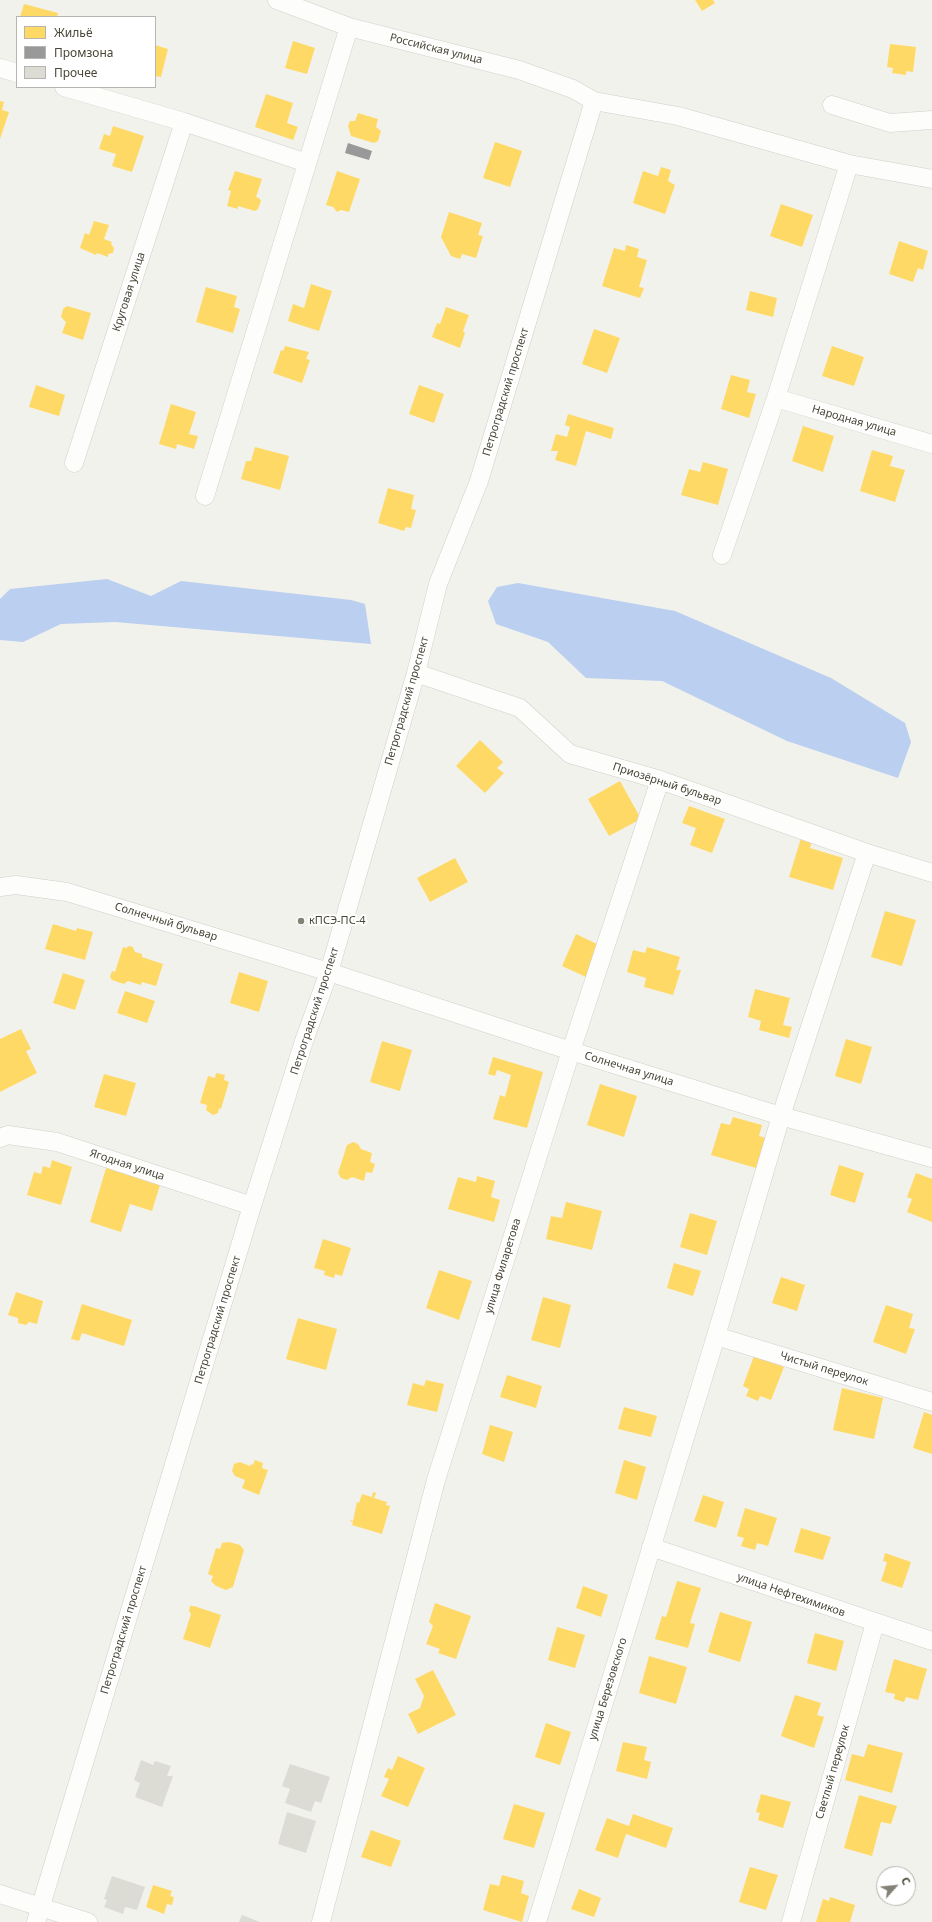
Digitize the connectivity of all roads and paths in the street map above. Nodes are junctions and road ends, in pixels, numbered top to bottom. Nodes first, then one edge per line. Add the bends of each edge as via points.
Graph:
1 (277, 0) edge
2 (349, 28) junction
3 (0, 68) edge
4 (16, 73) edge
5 (67, 88) edge
6 (594, 101) junction
7 (832, 105) dead end
8 (932, 120) edge
9 (184, 122) junction
10 (307, 163) junction
11 (849, 164) junction
12 (932, 179) edge
13 (776, 398) junction
14 (932, 444) edge
15 (74, 463) dead end
16 (205, 496) dead end
17 (722, 555) dead end
18 (416, 673) junction
19 (660, 780) junction
20 (867, 853) junction
21 (932, 873) edge
22 (0, 887) edge
23 (329, 972) junction
24 (571, 1051) junction
25 (781, 1116) junction
26 (0, 1138) edge
27 (932, 1158) edge
28 (252, 1206) junction
29 (716, 1336) junction
30 (932, 1402) edge
31 (651, 1547) junction
32 (875, 1623) junction
33 (932, 1641) edge
34 (0, 1894) edge
35 (38, 1914) edge
36 (88, 1922) edge
37 (320, 1922) edge
38 (537, 1922) edge
39 (791, 1922) edge

1 - 2 street, Российская улица
2 - 6 street, Российская улица via 518,70 573,89
2 - 10 street
3 - 4 street
5 - 9 street
6 - 11 street, Российская улица via 678,116
6 - 18 street, Петроградский проспект via 479,481 438,584
7 - 8 street via 890,123
9 - 10 street
9 - 15 street, Круговая улица
10 - 16 street
11 - 12 street, Российская улица
11 - 13 street
13 - 14 street, Народная улица
13 - 17 street
18 - 19 street, Приозёрный бульвар via 520,708 570,754
18 - 23 street, Петроградский проспект
19 - 20 street, Приозёрный бульвар
19 - 24 street, улица Филаретова
20 - 21 street, Приозёрный бульвар
20 - 25 street, улица Березовского
22 - 23 street, Солнечный бульвар via 16,885 67,892
23 - 24 street, Солнечная улица
23 - 28 street, Петроградский проспект via 304,1041
24 - 25 street, Солнечная улица
24 - 37 street, улица Филаретова via 436,1480
25 - 27 street, Солнечная улица
25 - 29 street, улица Березовского
26 - 28 street, Ягодная улица via 8,1135 57,1142
28 - 35 street, Петроградский проспект
29 - 30 street, Чистый переулок
29 - 31 street, улица Березовского
31 - 32 street, улица Нефтехимиков
31 - 38 street, улица Березовского
32 - 33 street, улица Нефтехимиков
32 - 39 street, Светлый переулок
34 - 35 street
35 - 36 street

